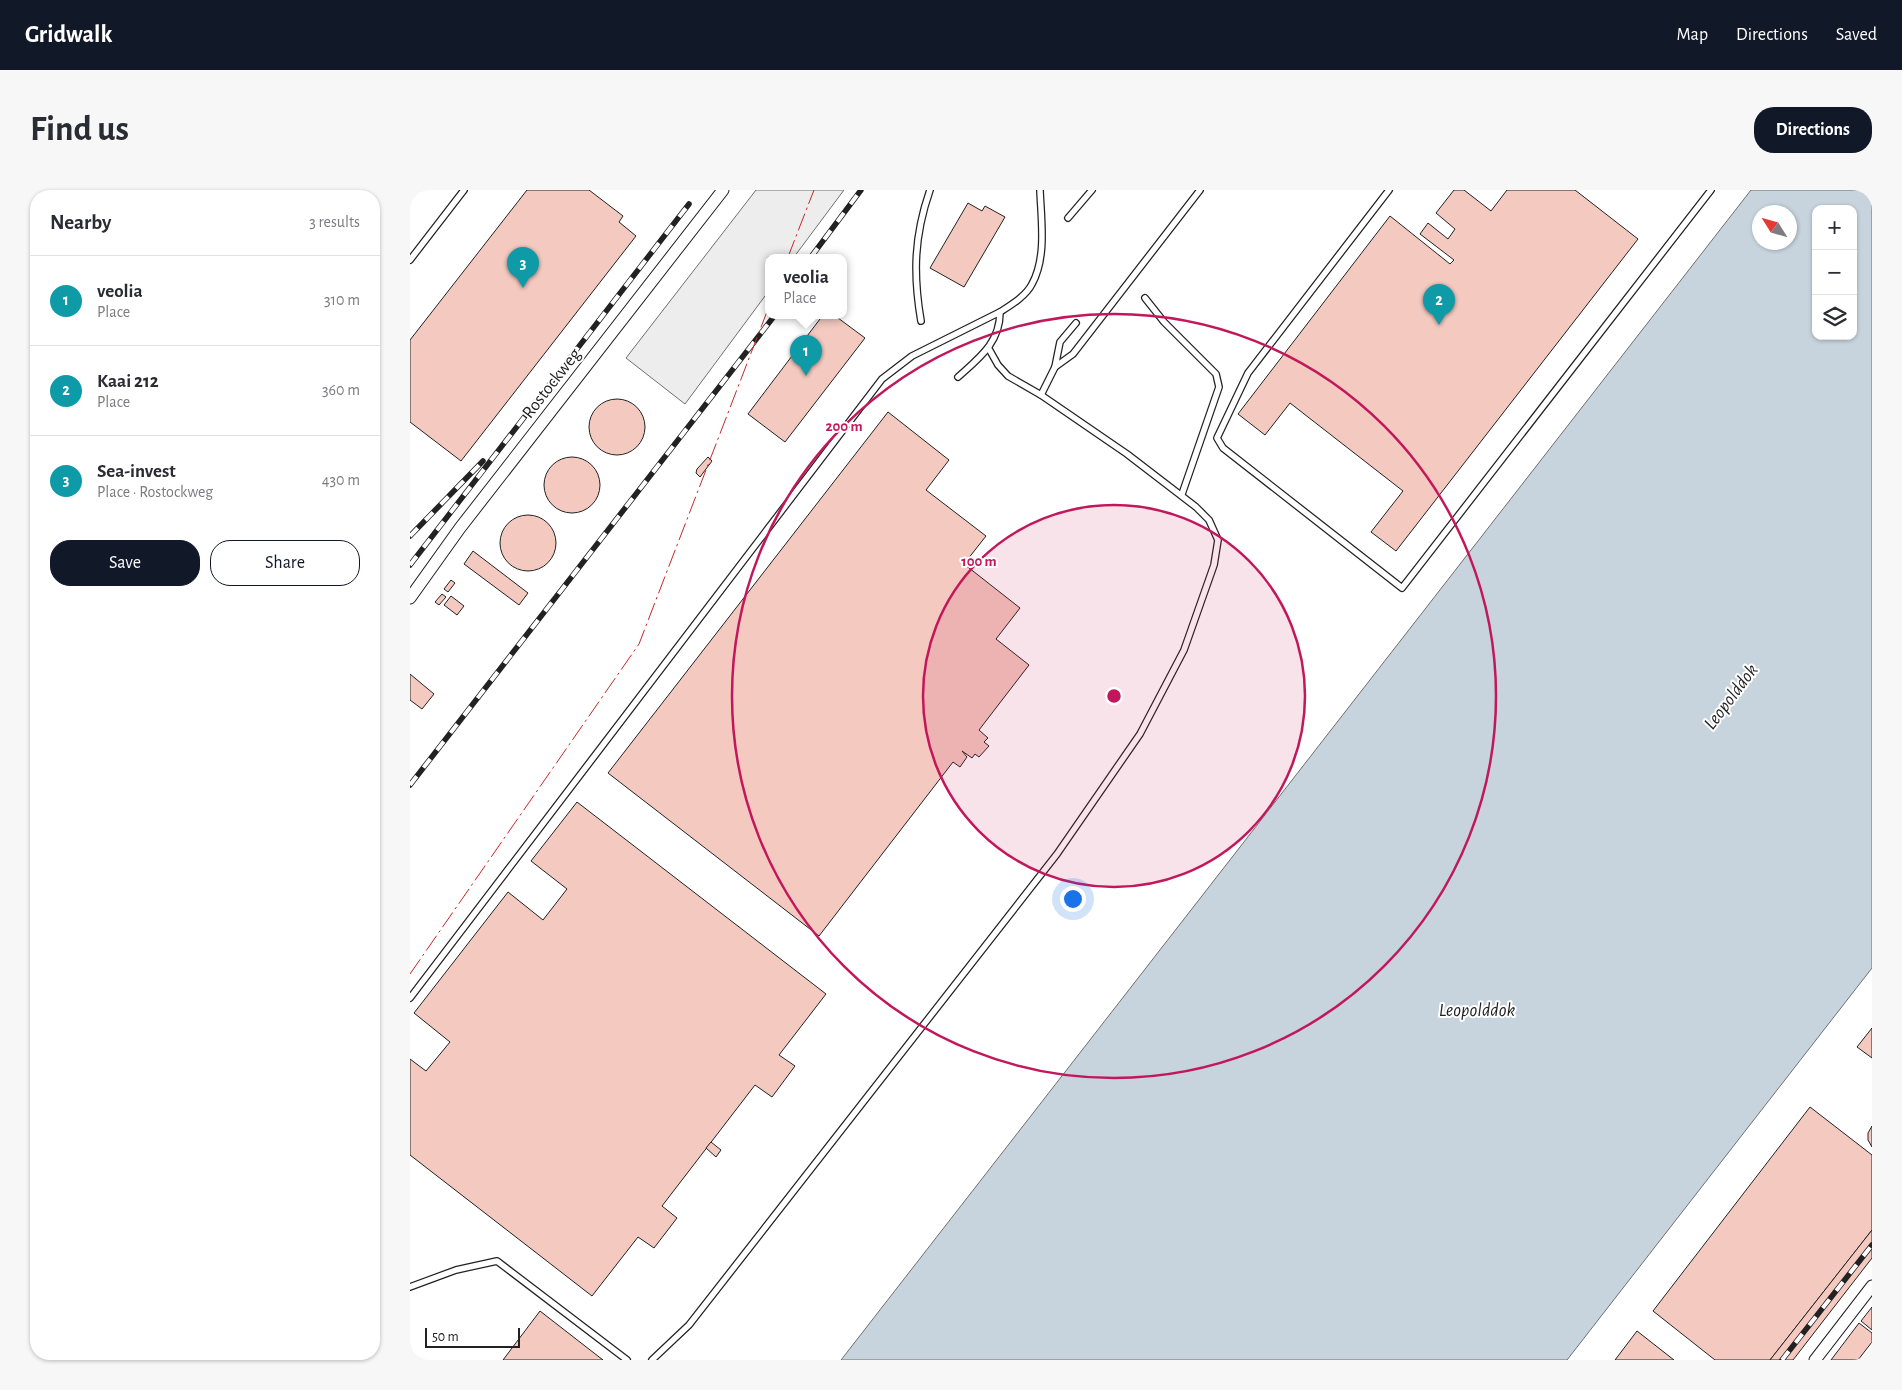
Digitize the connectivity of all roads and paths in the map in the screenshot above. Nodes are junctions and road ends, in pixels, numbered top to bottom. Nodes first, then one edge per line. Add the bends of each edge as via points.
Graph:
1 (464, 190) edge
2 (723, 190) edge
3 (930, 190) edge
4 (1040, 190) edge
5 (1092, 190) edge
6 (1200, 190) edge
7 (1389, 190) edge
8 (1711, 190) edge
9 (1068, 218) dead end
10 (410, 260) edge
11 (1145, 298) dead end
12 (1000, 312) junction
13 (921, 321) dead end
14 (1076, 323) dead end
15 (989, 349) junction
16 (1055, 367) junction
17 (958, 377) dead end
18 (1041, 395) junction
19 (1182, 494) junction
20 (410, 598) edge
21 (410, 998) edge
22 (1872, 1286) edge
23 (410, 1287) edge
24 (627, 1360) edge
25 (652, 1360) edge
26 (1815, 1360) edge

1 - 10 lane
2 - 20 street, Rostockweg via 466,520
3 - 13 lane via 915,251 915,287
4 - 12 lane via 1041,256 1032,284 1015,303
5 - 9 lane
6 - 16 lane via 1073,354
7 - 8 lane via 1248,373 1217,438 1223,448 1402,588
11 - 19 lane via 1216,374 1218,387
12 - 15 lane via 1000,324
12 - 21 lane via 912,356 882,379
14 - 16 lane via 1060,342
15 - 17 lane
15 - 18 lane via 1008,376
16 - 18 lane
18 - 19 lane
19 - 25 lane via 1209,520 1218,540 1217,552 1184,650 1140,734 1045,870 689,1325
22 - 26 street
23 - 24 lane via 456,1270 497,1262

